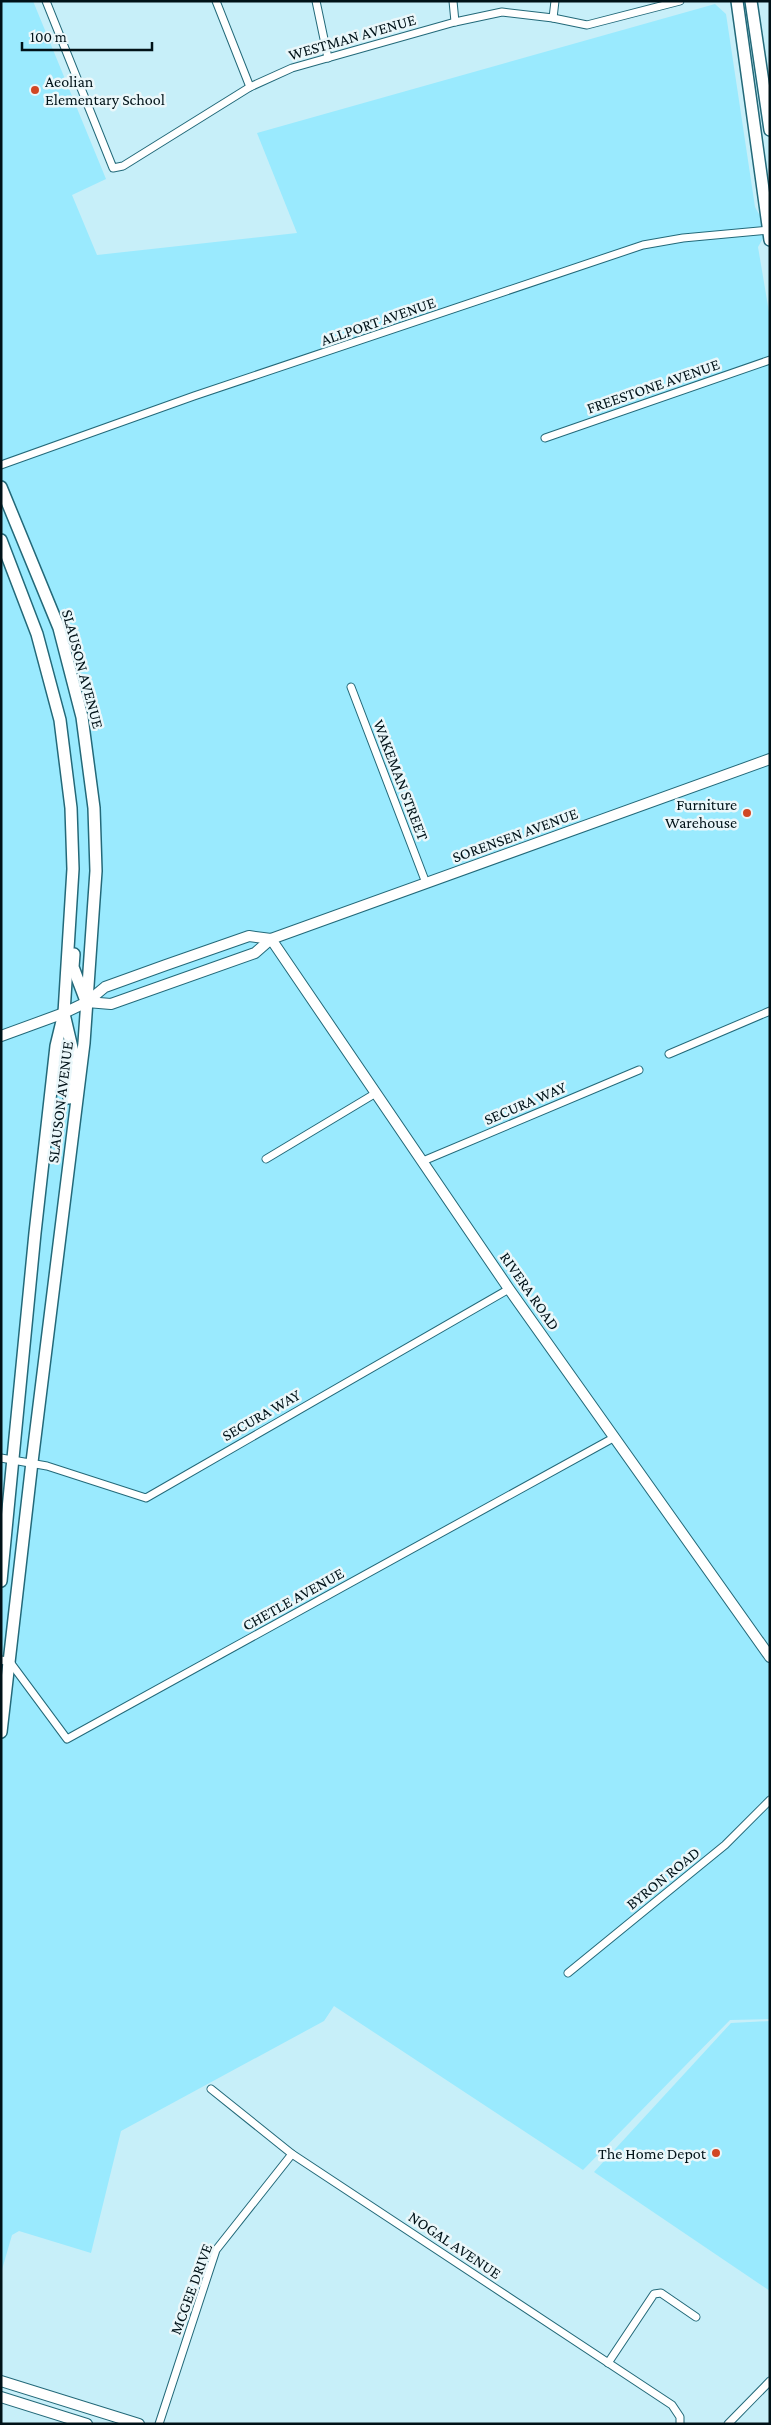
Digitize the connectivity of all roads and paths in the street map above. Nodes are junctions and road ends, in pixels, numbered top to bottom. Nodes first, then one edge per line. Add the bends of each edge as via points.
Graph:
1 (46, 1) edge
2 (216, 1) edge
3 (316, 1) edge
4 (453, 1) edge
5 (555, 1) edge
6 (680, 1) edge
7 (736, 1) edge
8 (751, 1) edge
9 (553, 18) junction
10 (455, 22) junction
11 (328, 58) junction
12 (250, 87) junction
13 (769, 114) edge
14 (752, 116) junction
15 (770, 130) edge
16 (768, 214) edge
17 (769, 233) edge
18 (770, 360) edge
19 (545, 438) dead end
20 (1, 465) edge
21 (1, 488) edge
22 (1, 540) edge
23 (351, 687) dead end
24 (770, 759) edge
25 (73, 882) junction
26 (426, 883) junction
27 (271, 939) junction
28 (86, 1002) junction
29 (770, 1011) edge
30 (64, 1013) junction
31 (1, 1036) edge
32 (669, 1054) dead end
33 (638, 1070) dead end
34 (376, 1093) junction
35 (74, 1116) junction
36 (266, 1159) dead end
37 (423, 1161) junction
38 (510, 1289) junction
39 (615, 1437) junction
40 (1, 1458) edge
41 (14, 1460) junction
42 (32, 1462) junction
43 (1, 1582) edge
44 (770, 1657) edge
45 (5, 1661) edge
46 (1, 1732) edge
47 (770, 1800) edge
48 (568, 1973) dead end
49 (211, 2088) dead end
50 (292, 2154) junction
51 (696, 2317) dead end
52 (608, 2363) junction
53 (1, 2381) edge
54 (770, 2381) edge
55 (1, 2397) edge
56 (87, 2424) edge
57 (139, 2424) edge
58 (160, 2424) edge
59 (680, 2424) edge
60 (728, 2424) edge

1 - 12 street, WESTMAN AVENUE via 113,168 123,166
2 - 12 street
3 - 11 street
4 - 10 street
5 - 9 street
6 - 9 street, WESTMAN AVENUE via 587,25
7 - 14 main road
8 - 13 main road
9 - 10 street, WESTMAN AVENUE via 502,12
10 - 11 street, WESTMAN AVENUE
11 - 12 street, WESTMAN AVENUE via 292,68
13 - 14 street
13 - 15 main road
14 - 16 main road
16 - 17 main road
17 - 20 street, ALLPORT AVENUE via 683,238 644,245 194,396
18 - 19 street, FREESTONE AVENUE
21 - 28 main road, SLAUSON AVENUE via 58,628 82,717 94,808 96,870 91,971
22 - 25 main road, SLAUSON AVENUE via 37,634 60,720 71,808
23 - 26 street, WAKEMAN STREET
24 - 26 street, SORENSEN AVENUE
25 - 28 main road via 78,895 73,968
25 - 30 main road, SLAUSON AVENUE
26 - 27 street, SORENSEN AVENUE
27 - 28 street, SORENSEN AVENUE via 255,953 111,1004
27 - 28 street, SORENSEN AVENUE via 249,936 105,987
27 - 34 street, RIVERA ROAD
28 - 30 street, SORENSEN AVENUE
28 - 35 main road, SLAUSON AVENUE
29 - 32 street
30 - 31 street, SORENSEN AVENUE
30 - 35 main road via 73,1052 69,1109
30 - 41 main road, SLAUSON AVENUE via 56,1046 42,1168
33 - 37 street, SECURA WAY
34 - 36 street
34 - 37 street, RIVERA ROAD
35 - 42 main road, SLAUSON AVENUE
37 - 38 street, RIVERA ROAD
38 - 39 street, RIVERA ROAD
38 - 42 street, SECURA WAY via 146,1498
39 - 44 street, RIVERA ROAD
39 - 45 street, CHETLE AVENUE via 67,1739
40 - 41 street, SECURA WAY
41 - 42 street, SECURA WAY
41 - 43 main road, SLAUSON AVENUE
42 - 45 main road, SLAUSON AVENUE
45 - 46 main road, SLAUSON AVENUE
47 - 48 street, BYRON ROAD via 725,1845
49 - 50 street, NOGAL AVENUE
50 - 52 street, NOGAL AVENUE
50 - 58 street, MCGEE DRIVE via 216,2250
51 - 52 street via 661,2293 654,2294
52 - 59 street, NOGAL AVENUE via 672,2404
53 - 57 street
54 - 60 street
55 - 56 street

